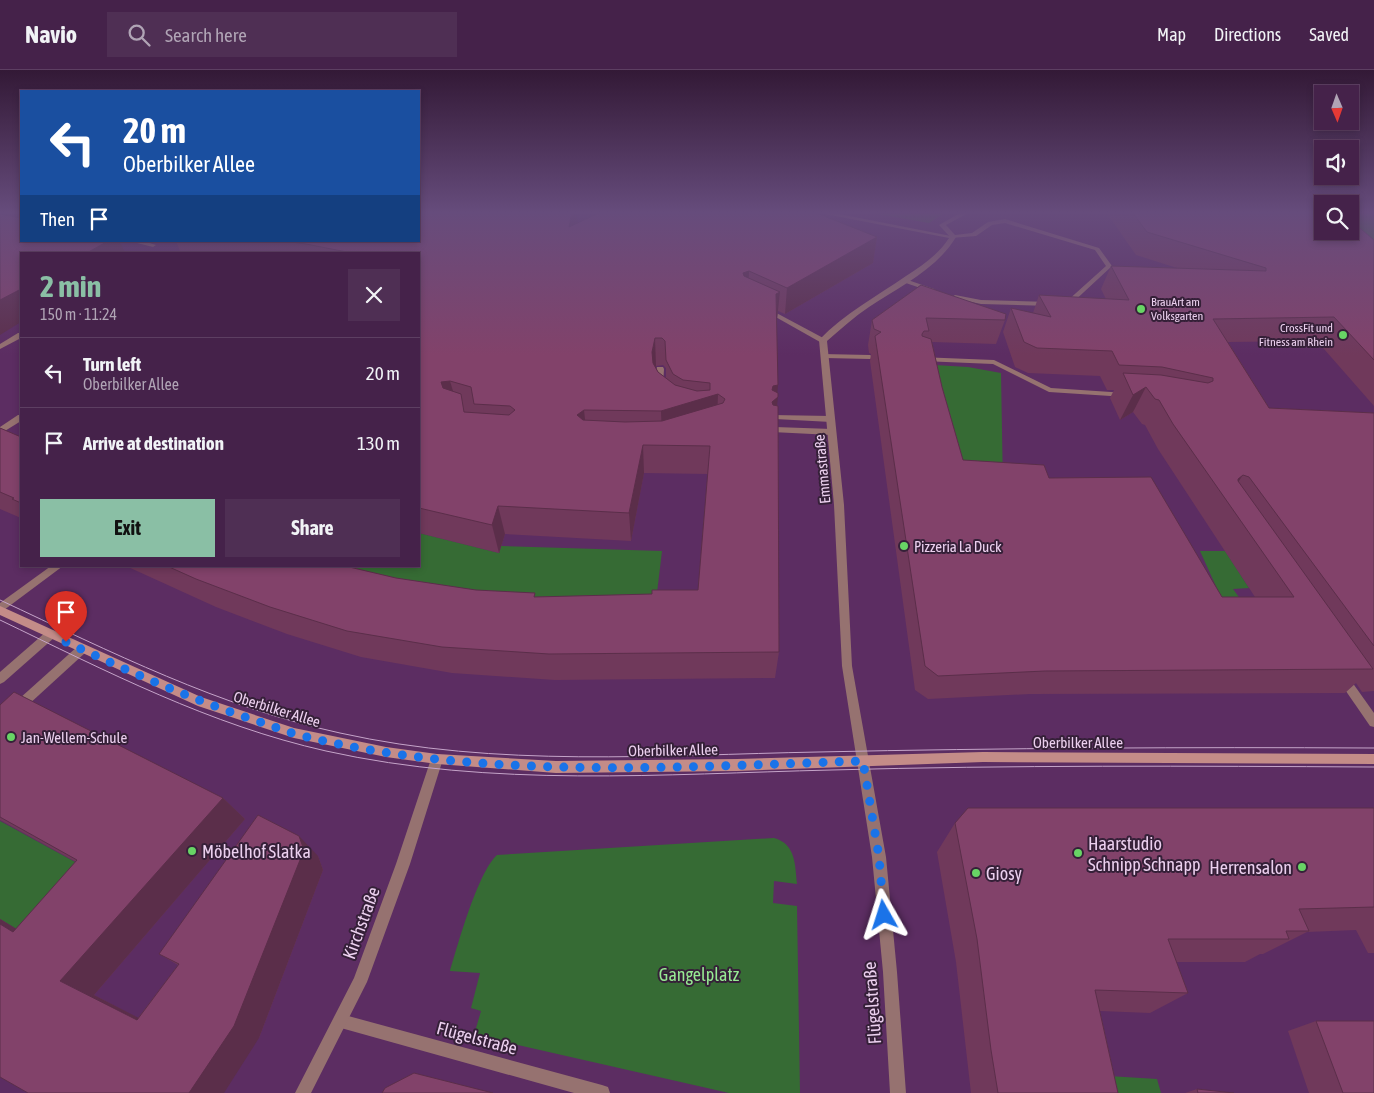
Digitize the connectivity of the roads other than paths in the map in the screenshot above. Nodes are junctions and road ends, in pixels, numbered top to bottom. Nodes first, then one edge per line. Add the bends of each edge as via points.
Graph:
1 (932, 260) edge
2 (1105, 260) edge
3 (905, 281) junction
4 (940, 292) edge
5 (949, 295) edge
6 (760, 307) edge
7 (20, 336) edge
8 (823, 340) junction
9 (0, 346) edge
10 (825, 356) junction
11 (870, 357) dead end
12 (921, 359) edge
13 (660, 369) edge
14 (1138, 395) edge
15 (664, 398) edge
16 (775, 417) edge
17 (20, 418) edge
18 (831, 419) junction
19 (775, 430) edge
20 (0, 431) edge
21 (832, 432) junction
22 (57, 567) edge
23 (0, 609) edge
24 (50, 634) junction
25 (82, 649) junction
26 (1338, 669) edge
27 (0, 679) edge
28 (1374, 722) edge
29 (0, 723) edge
30 (437, 759) junction
31 (1374, 759) edge
32 (863, 761) junction
33 (341, 1021) junction
34 (303, 1093) edge
35 (602, 1093) edge
36 (898, 1093) edge

1 - 3 street
2 - 5 street via 1109,266 1068,304 981,302
3 - 4 street
3 - 8 street via 864,307
6 - 8 street
7 - 9 street
8 - 10 street, Emmastraße
10 - 11 street
10 - 18 street, Emmastraße
12 - 14 street via 994,362 1049,390
13 - 15 street via 658,383
16 - 18 street
17 - 20 street
18 - 21 street, Emmastraße
19 - 21 street
21 - 32 street, Emmastraße via 847,666
22 - 23 street
23 - 24 main road, Oberbilker Allee
24 - 25 main road, Oberbilker Allee
24 - 27 street
25 - 29 street
25 - 30 main road, Oberbilker Allee via 198,701 294,733
26 - 28 street
30 - 32 main road, Oberbilker Allee via 556,767
30 - 33 street, Kirchstraße via 400,873 360,982
31 - 32 main road, Oberbilker Allee via 983,758
32 - 36 street, Flügelstraße via 879,857
33 - 34 street, Kirchstraße
33 - 35 street, Flügelstraße

